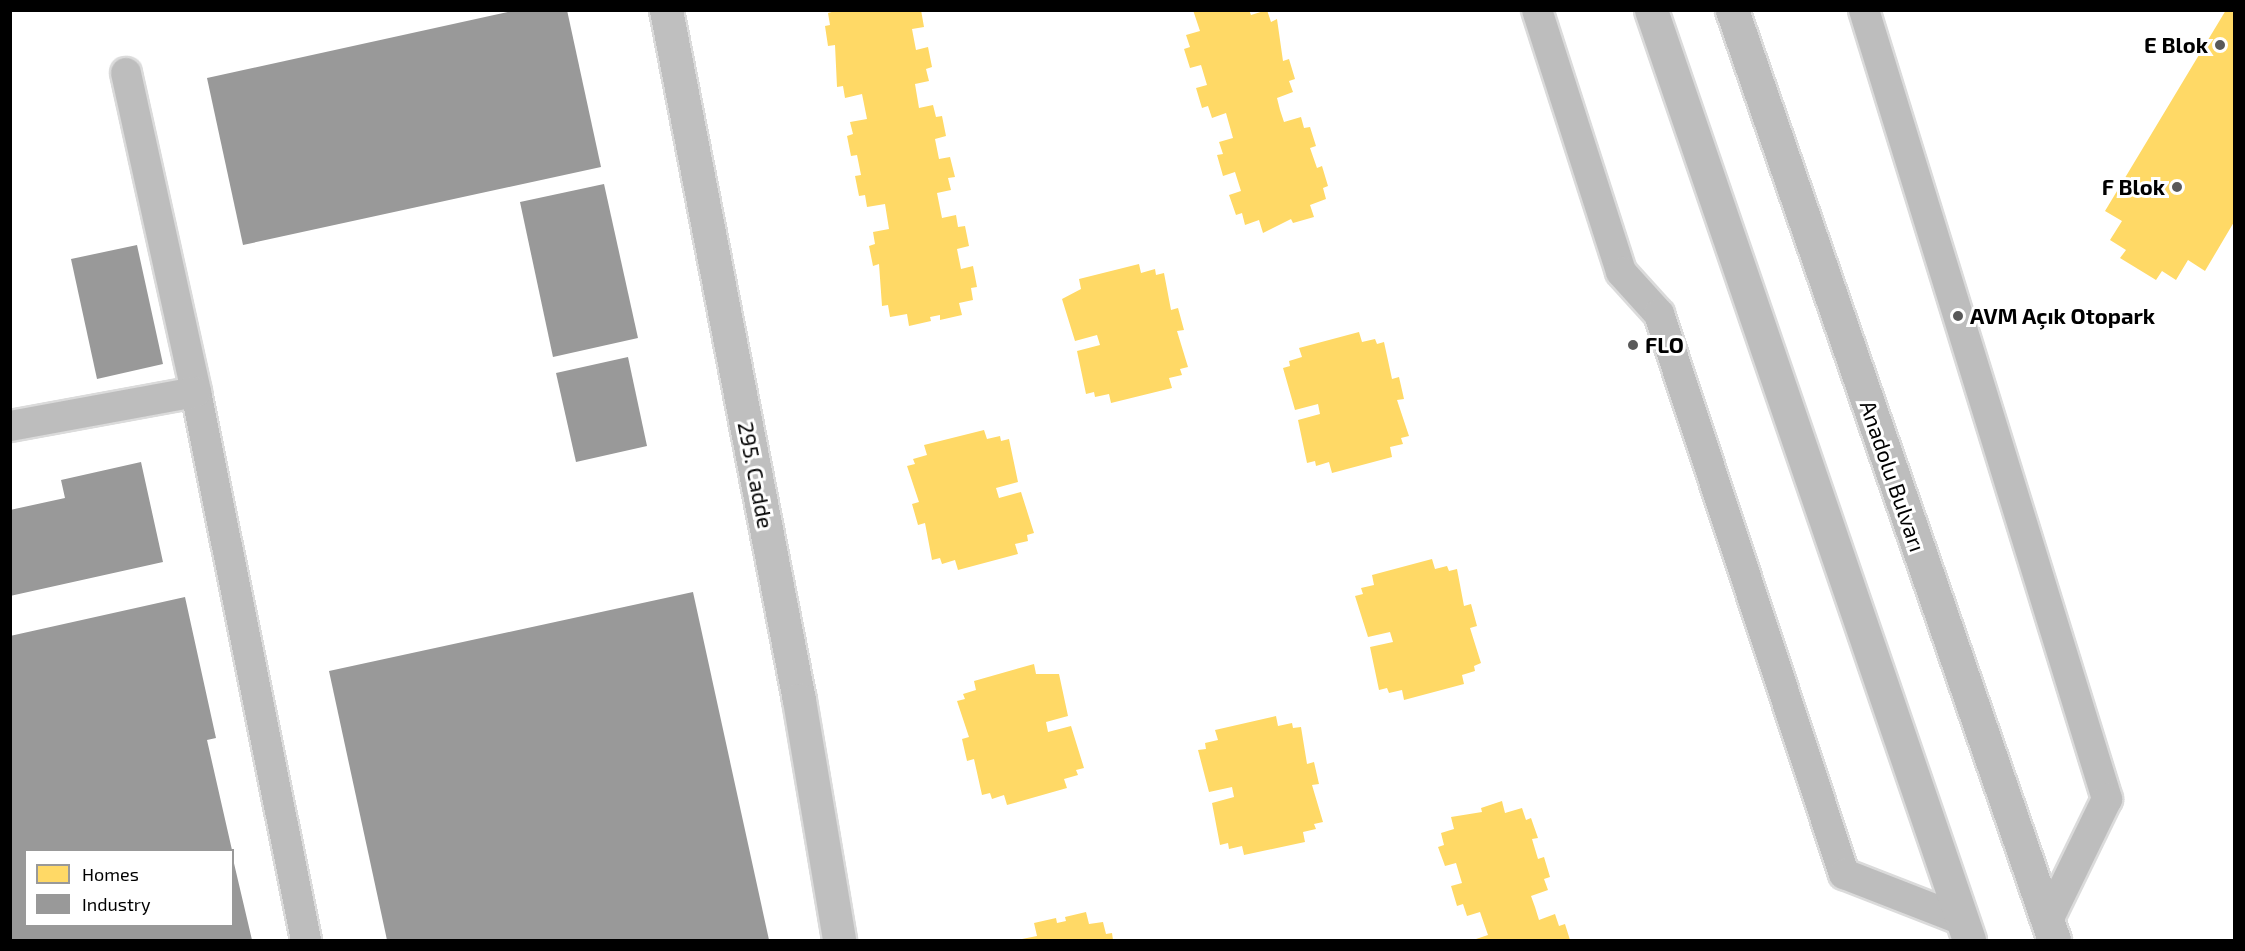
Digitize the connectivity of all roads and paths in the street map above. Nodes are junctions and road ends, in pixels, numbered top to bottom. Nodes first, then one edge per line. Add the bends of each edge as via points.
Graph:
1 (666, 10) edge
2 (1537, 10) edge
3 (1651, 10) edge
4 (1732, 10) edge
5 (1864, 10) edge
6 (126, 73) dead end
7 (196, 392) junction
8 (10, 426) edge
9 (1965, 930) edge
10 (2050, 931) edge
11 (306, 940) edge
12 (839, 940) edge

1 - 12 street, 295. Cadde via 799,700
2 - 9 street via 1621,272 1659,314 1844,874
3 - 9 main road
4 - 10 main road, Anadolu Bulvarı
5 - 10 street via 2107,799
6 - 7 street
7 - 8 street
7 - 11 street

